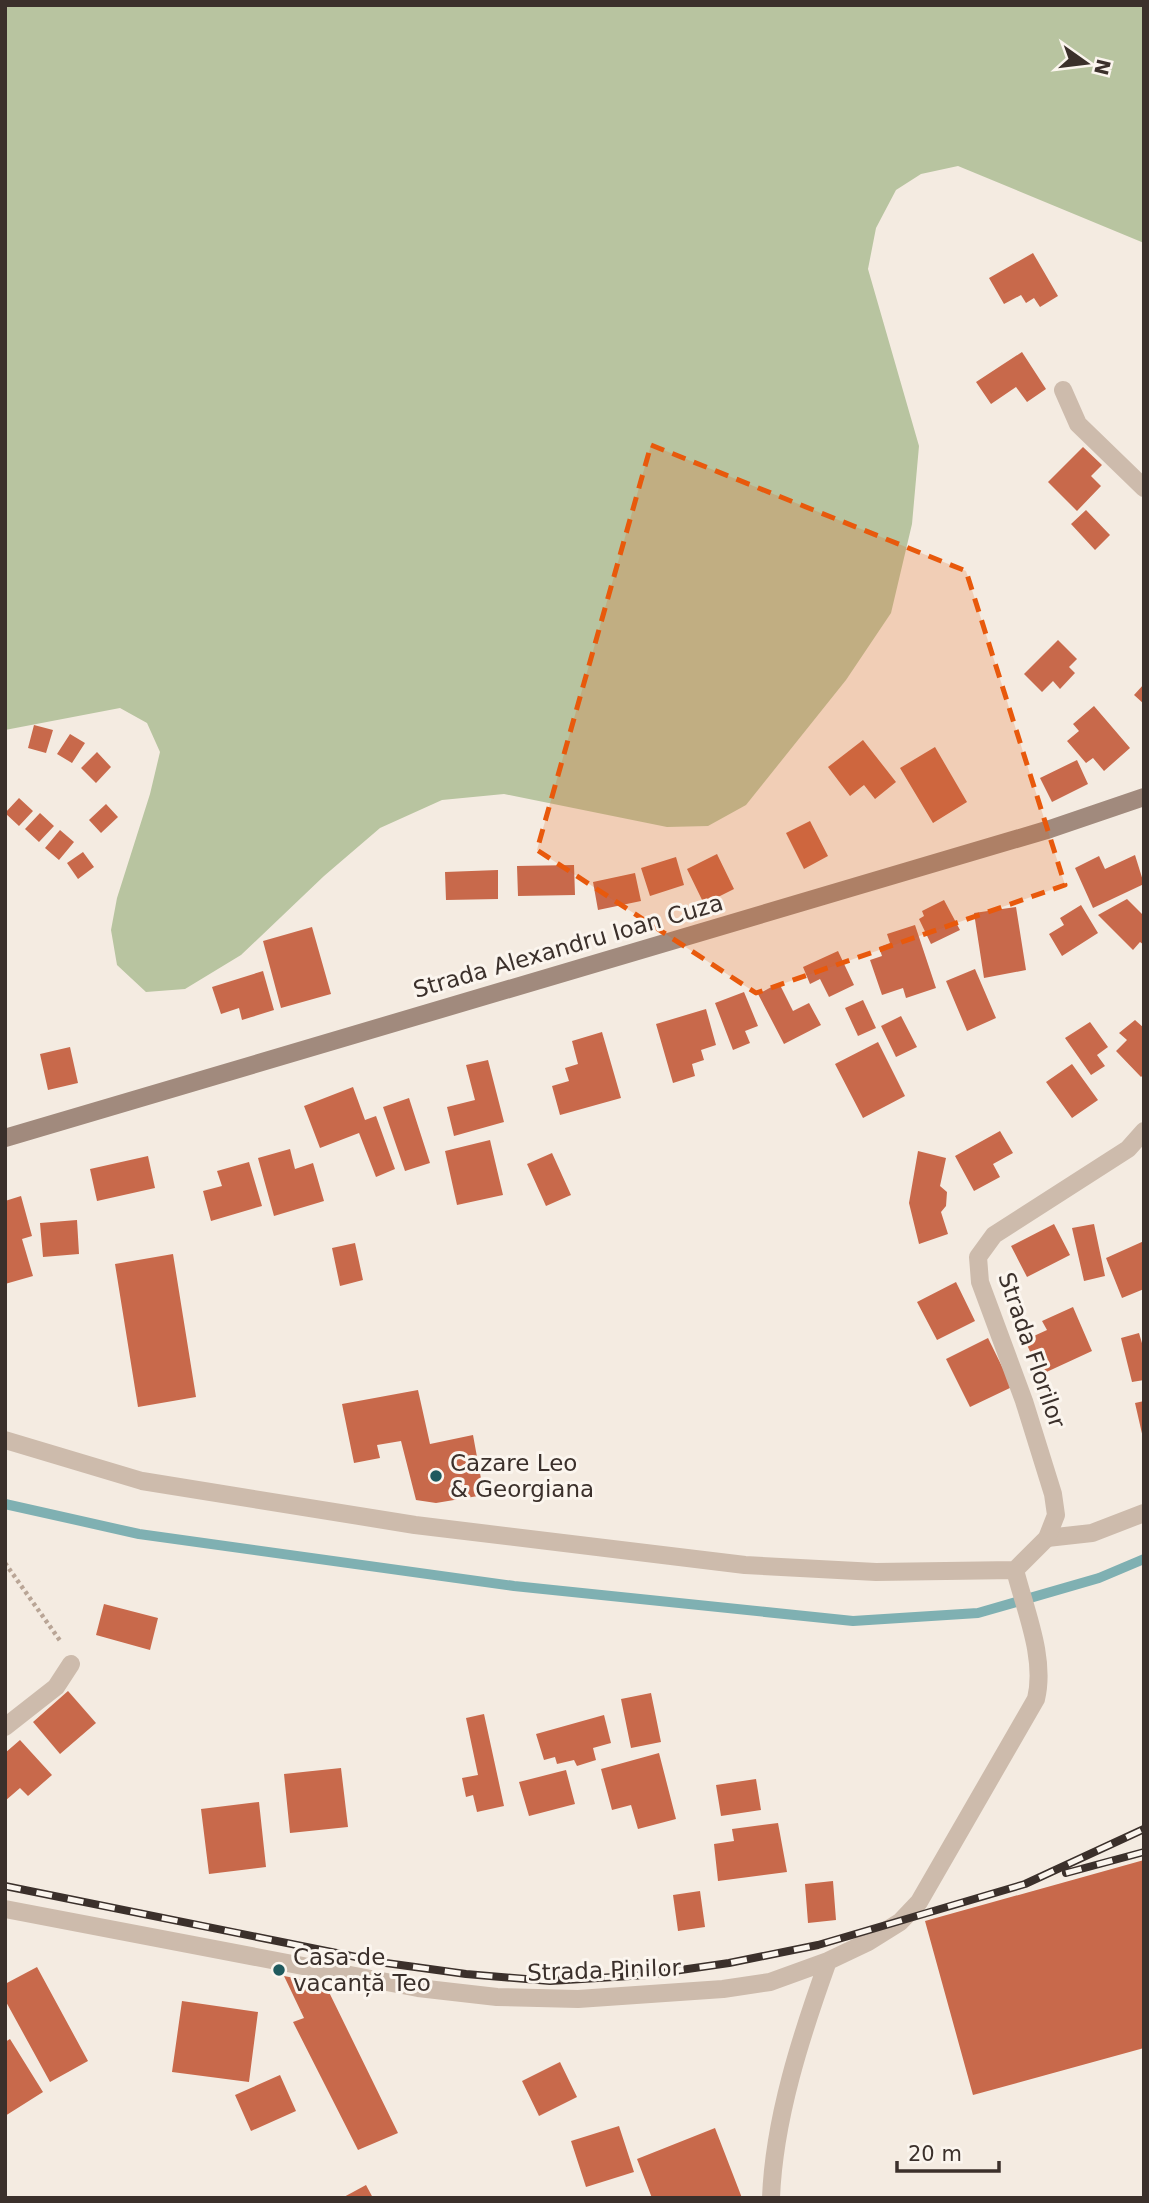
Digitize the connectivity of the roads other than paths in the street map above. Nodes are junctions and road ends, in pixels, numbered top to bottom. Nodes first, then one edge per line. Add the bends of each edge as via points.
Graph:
1 (1063, 390) dead end
2 (1144, 488) edge
3 (1144, 797) edge
4 (1144, 1131) edge
5 (5, 1138) edge
6 (5, 1440) edge
7 (1144, 1513) edge
8 (1047, 1538) junction
9 (1015, 1570) junction
10 (71, 1664) road end
11 (5, 1727) edge
12 (5, 1909) edge
13 (828, 1961) junction
14 (771, 2198) edge

1 - 2 street via 1078,424
3 - 5 main road, Strada Alexandru Ioan Cuza via 1050,829
4 - 8 street, Strada Florilor via 1117,1156 994,1235 978,1257 980,1282 1053,1494 1056,1515
6 - 9 street via 142,1481 415,1525 745,1565 876,1572
7 - 8 street via 1092,1534
8 - 9 street
9 - 13 street, Strada Pinilor via 1038,1663 1036,1699 919,1902 900,1922
10 - 11 street via 55,1687
12 - 13 street, Strada Pinilor via 418,1988 497,1997 578,1999 723,1989 770,1982
13 - 14 street via 794,2070 772,2171

